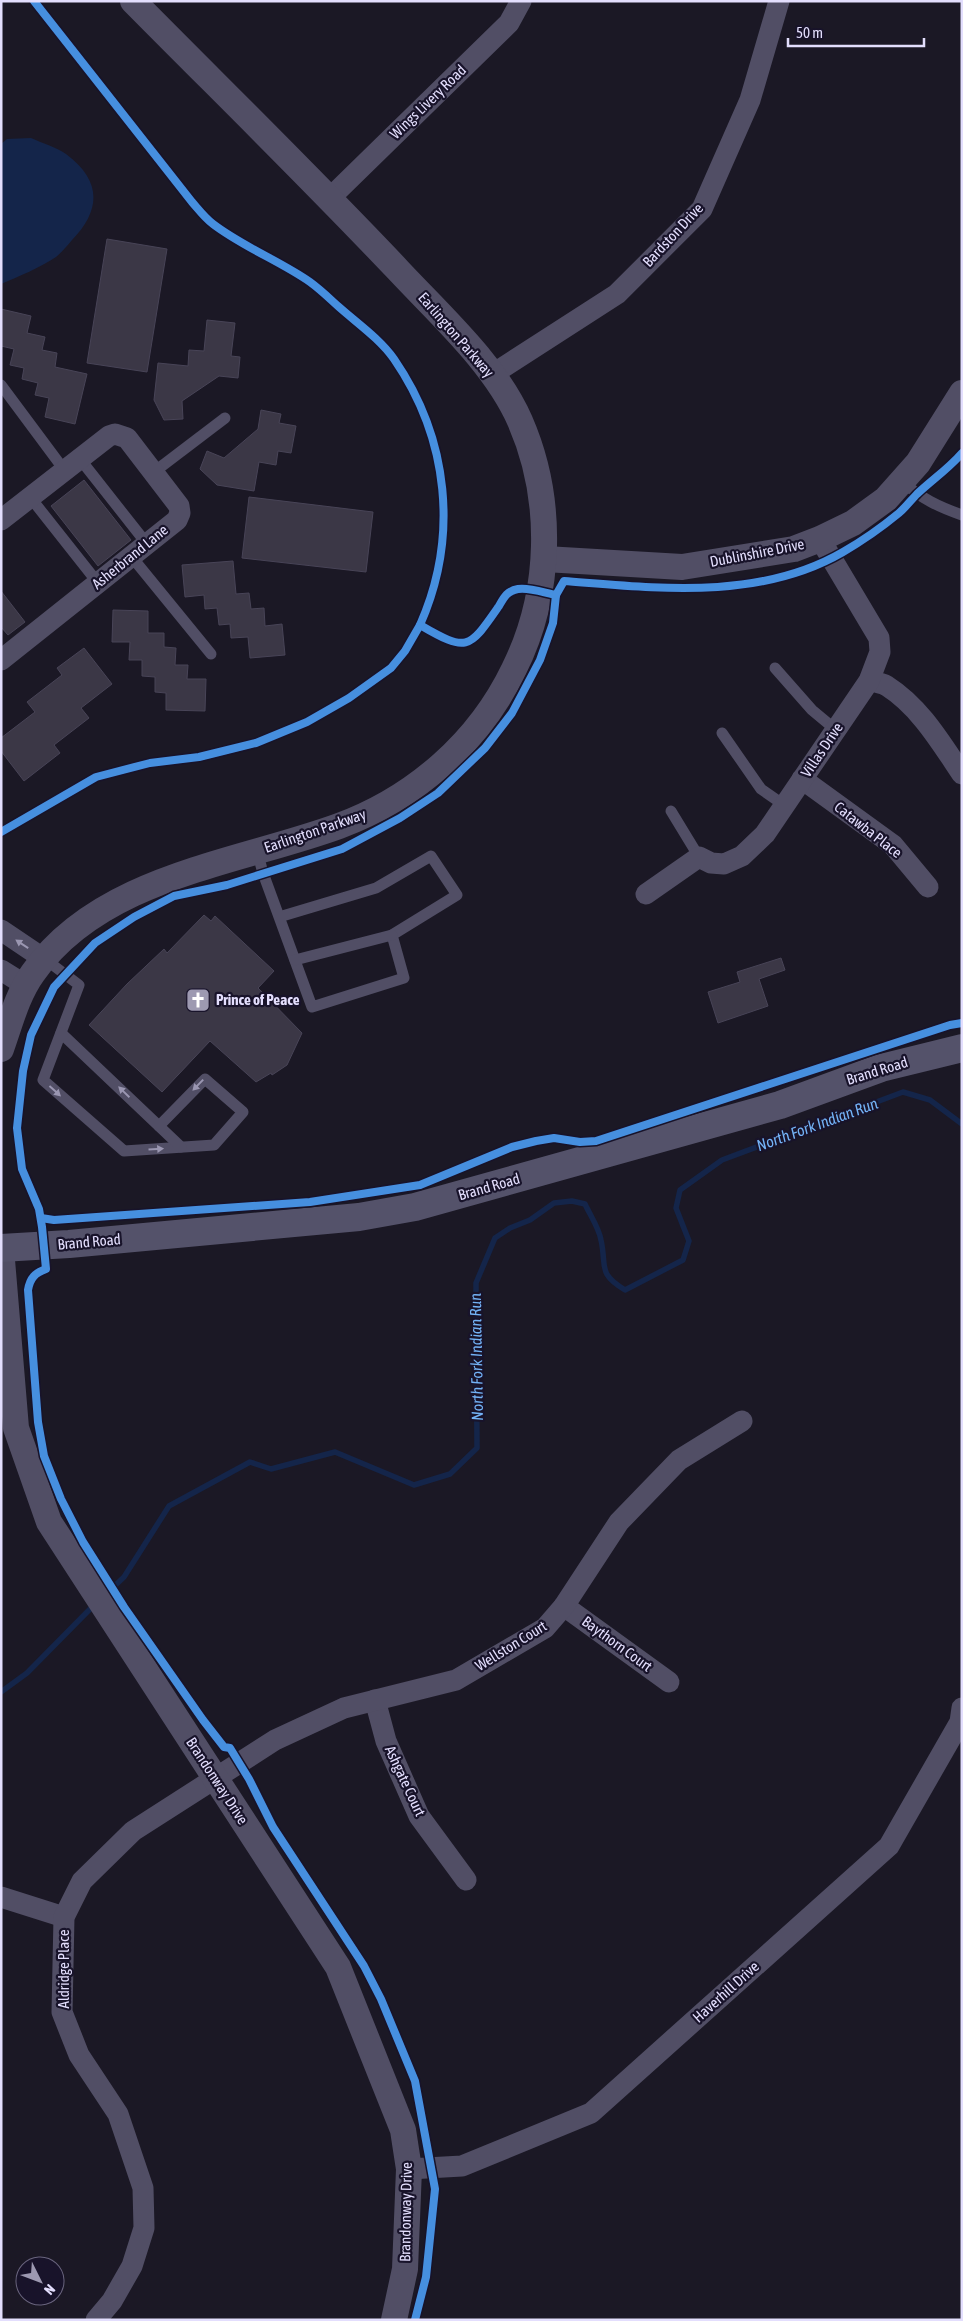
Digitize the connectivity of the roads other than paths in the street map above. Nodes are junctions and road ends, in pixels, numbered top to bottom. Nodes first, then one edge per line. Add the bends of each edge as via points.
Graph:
1 (522, 1) edge
2 (779, 1) edge
3 (143, 4) edge
4 (330, 198) junction
5 (493, 374) junction
6 (1, 385) edge
7 (962, 393) edge
8 (225, 418) dead end
9 (72, 465) junction
10 (154, 472) junction
11 (902, 481) junction
12 (30, 497) junction
13 (962, 515) edge
14 (1, 520) edge
15 (820, 539) junction
16 (139, 550) junction
17 (545, 559) junction
18 (98, 583) junction
19 (4, 653) edge
20 (211, 654) dead end
21 (775, 668) dead end
22 (869, 681) junction
23 (836, 730) junction
24 (722, 733) dead end
25 (962, 774) edge
26 (802, 779) junction
27 (784, 806) junction
28 (672, 811) dead end
29 (257, 851) junction
30 (699, 857) junction
31 (928, 887) dead end
32 (646, 894) dead end
33 (279, 917) junction
34 (1, 930) edge
35 (392, 935) junction
36 (44, 959) junction
37 (295, 960) junction
38 (1, 970) edge
39 (25, 985) junction
40 (61, 1033) junction
41 (962, 1048) edge
42 (1, 1049) edge
43 (159, 1126) junction
44 (181, 1148) junction
45 (1, 1248) edge
46 (742, 1421) dead end
47 (564, 1606) junction
48 (669, 1682) dead end
49 (375, 1700) junction
50 (962, 1708) edge
51 (215, 1777) junction
52 (466, 1880) dead end
53 (1, 1897) edge
54 (64, 1917) junction
55 (409, 2169) junction
56 (96, 2320) edge
57 (394, 2320) edge

1 - 4 street, Wings Livery Road via 509,23
2 - 5 street, Bardston Drive via 750,100 702,209 618,294
3 - 4 street, Earlington Parkway
4 - 5 street, Earlington Parkway
5 - 17 street, Earlington Parkway via 519,418 536,464
6 - 9 lane
7 - 11 street, Dublinshire Drive via 918,463
8 - 10 lane
9 - 10 street, Asherbrand Lane via 109,436 122,435
9 - 12 street, Asherbrand Lane
9 - 16 lane
10 - 16 street, Asherbrand Lane via 176,499 180,513 177,520
11 - 13 lane via 936,506
11 - 15 street, Dublinshire Drive via 886,499 854,523
12 - 14 street, Asherbrand Lane
12 - 18 lane
15 - 17 street, Dublinshire Drive via 794,549 682,567
15 - 22 street, Villas Drive via 879,638 880,652
16 - 18 street, Asherbrand Lane
16 - 20 lane
17 - 29 street, Earlington Parkway via 527,643 506,685 453,754 421,783 382,808 339,826
18 - 19 street, Asherbrand Lane
21 - 23 lane via 812,710
22 - 23 street, Villas Drive
22 - 25 street via 886,685 911,705
23 - 26 street, Villas Drive
24 - 27 lane via 761,788
26 - 27 street, Villas Drive
26 - 31 street, Catawba Place via 893,845
27 - 30 street, Villas Drive via 765,834 742,856 724,864 711,863
28 - 30 lane
29 - 33 lane
29 - 36 street, Earlington Parkway via 179,874 98,912
30 - 32 street
33 - 35 lane via 376,888 431,856 457,895
33 - 37 lane
36 -> 34 street
35 - 37 lane
35 - 37 lane via 404,978 312,1008
36 - 39 street, Earlington Parkway
36 - 40 lane via 79,985
38 - 39 street
39 - 42 street, Earlington Parkway
43 -> 40 lane
40 -> 44 lane via 44,1080 124,1151
41 - 45 main road, Brand Road via 881,1068 780,1105 415,1208 359,1217
43 - 44 lane
44 -> 43 lane via 214,1145 243,1112 205,1079
45 - 51 street, Brandonway Drive via 16,1428 49,1522
46 - 47 street, Wellston Court via 679,1460 619,1522
47 - 48 street, Baythorn Court
47 - 49 street, Wellston Court via 545,1628 456,1680
49 - 51 street, Wellston Court via 344,1708 275,1740
49 - 52 street, Ashgate Court via 386,1741 419,1816
50 - 55 street, Haverhill Drive via 960,1722 889,1846 591,2113 462,2166
51 - 54 street, Aldridge Place via 133,1831 82,1881
51 - 55 street, Brandonway Drive via 338,1967 403,2130
53 - 54 street
54 - 56 street, Aldridge Place via 62,2012 79,2055 118,2114 143,2188 144,2228 132,2266 112,2301
55 - 57 street, Brandonway Drive via 405,2269

